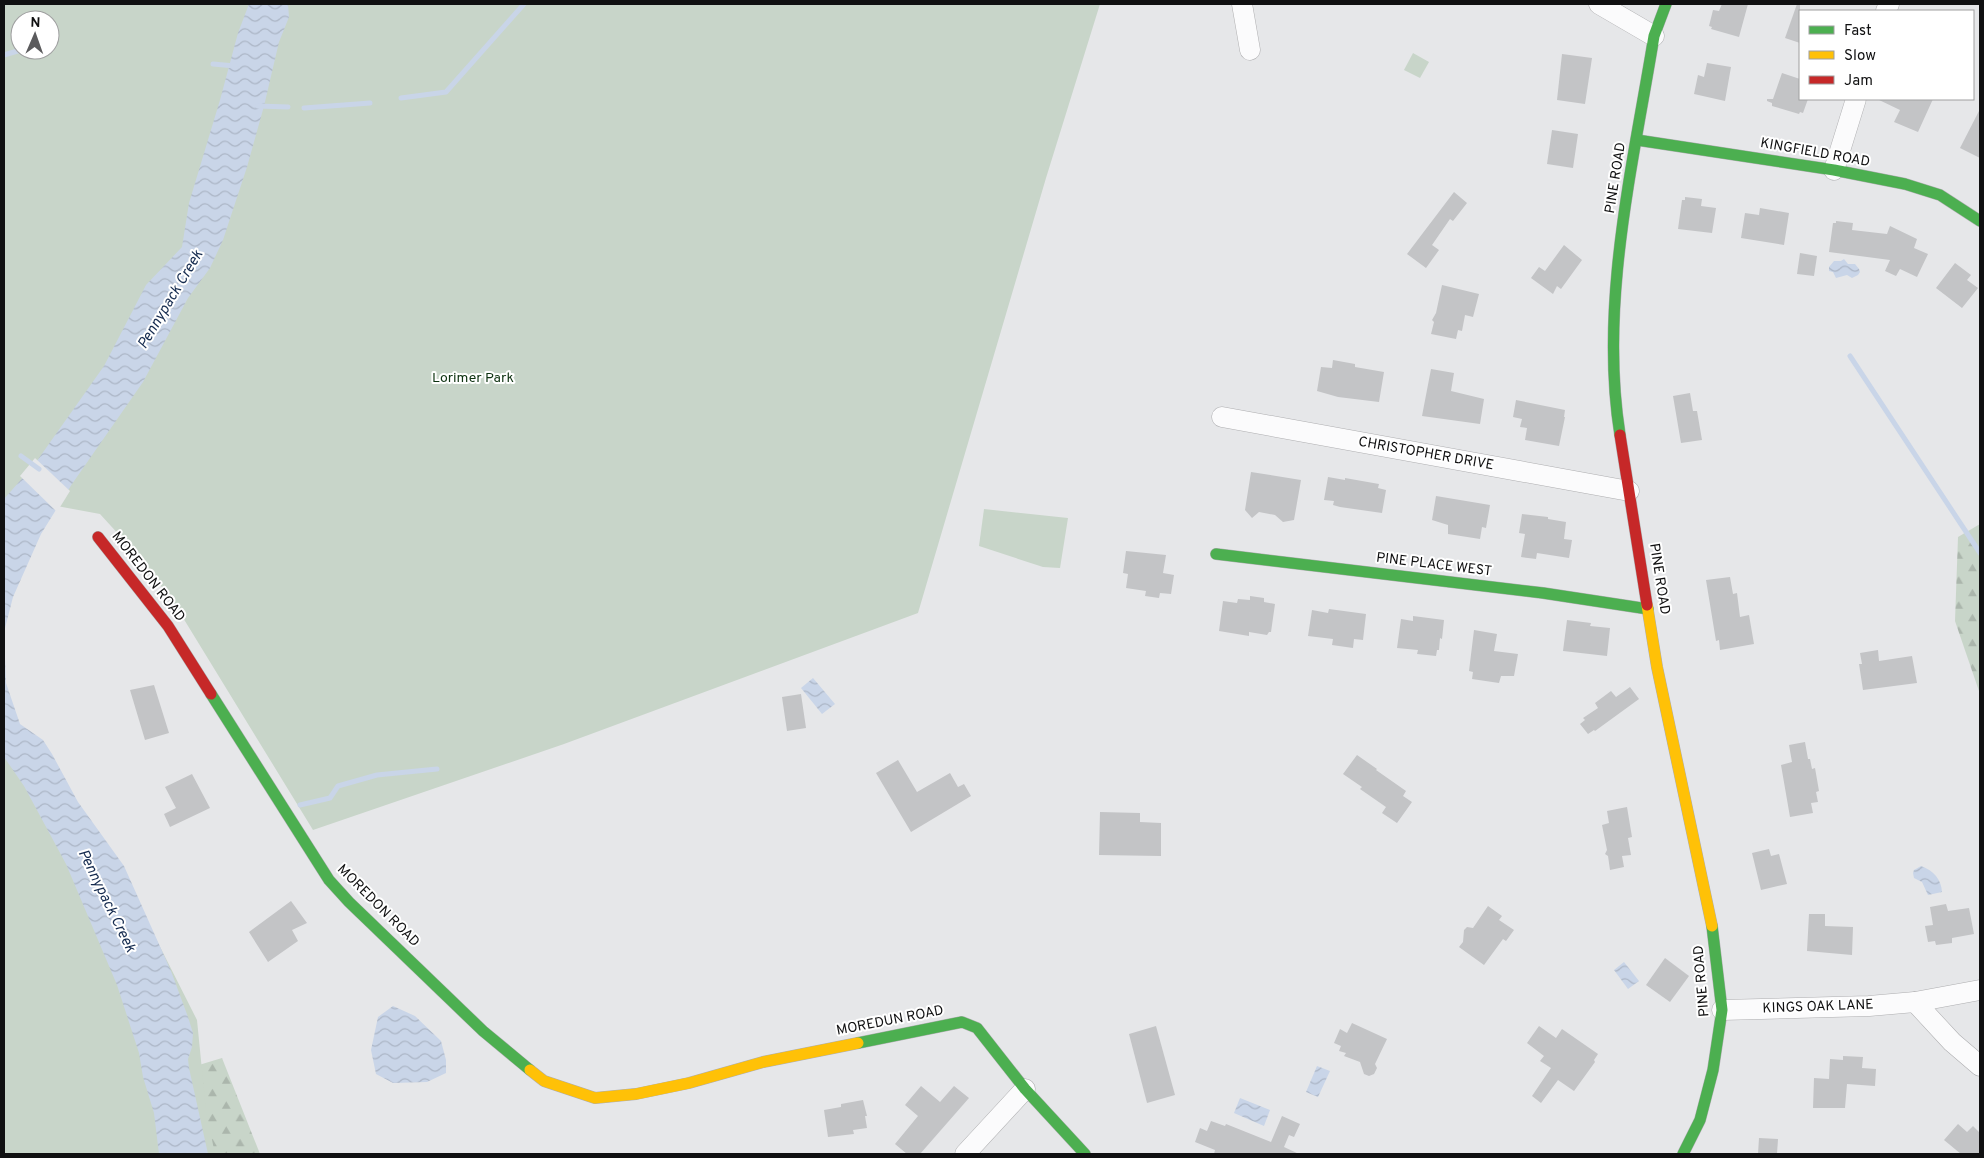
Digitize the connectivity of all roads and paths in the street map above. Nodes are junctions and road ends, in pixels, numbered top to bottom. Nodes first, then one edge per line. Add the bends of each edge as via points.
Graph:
1 (1242, 4) edge
2 (1599, 4) edge
3 (1666, 4) edge
4 (1654, 36) junction
5 (1250, 50) dead end
6 (1856, 100) edge
7 (1637, 140) junction
8 (1834, 170) junction
9 (1980, 221) edge
10 (1222, 417) dead end
11 (1629, 491) junction
12 (98, 537) dead end
13 (1216, 554) dead end
14 (1648, 609) junction
15 (1980, 990) edge
16 (1915, 1002) junction
17 (1722, 1010) junction
18 (762, 1062) joint
19 (1980, 1066) edge
20 (1025, 1089) junction
21 (965, 1154) edge
22 (1085, 1154) edge
23 (1683, 1154) edge

1 - 5 street
2 - 4 street
3 - 4 street, PINE ROAD
4 - 7 street, PINE ROAD
6 - 8 street
7 - 8 street, KINGFIELD ROAD
7 - 11 street, PINE ROAD via 1618,258 1613,330 1615,404
8 - 9 street, KINGFIELD ROAD via 1905,184 1940,195
10 - 11 street, CHRISTOPHER DRIVE
11 - 14 street, PINE ROAD
12 - 18 street, MOREDON ROAD via 168,626 329,880 483,1031 544,1081 594,1098 636,1094 689,1083
13 - 14 street, PINE PLACE WEST
14 - 17 street, PINE ROAD via 1711,921
15 - 16 street, KINGS OAK LANE
16 - 17 street, KINGS OAK LANE
16 - 19 street via 1952,1042
17 - 23 street, PINE ROAD via 1713,1070 1700,1120
18 - 20 street, MOREDUN ROAD via 962,1022 977,1028
20 - 21 street
20 - 22 street, MOREDUN ROAD

